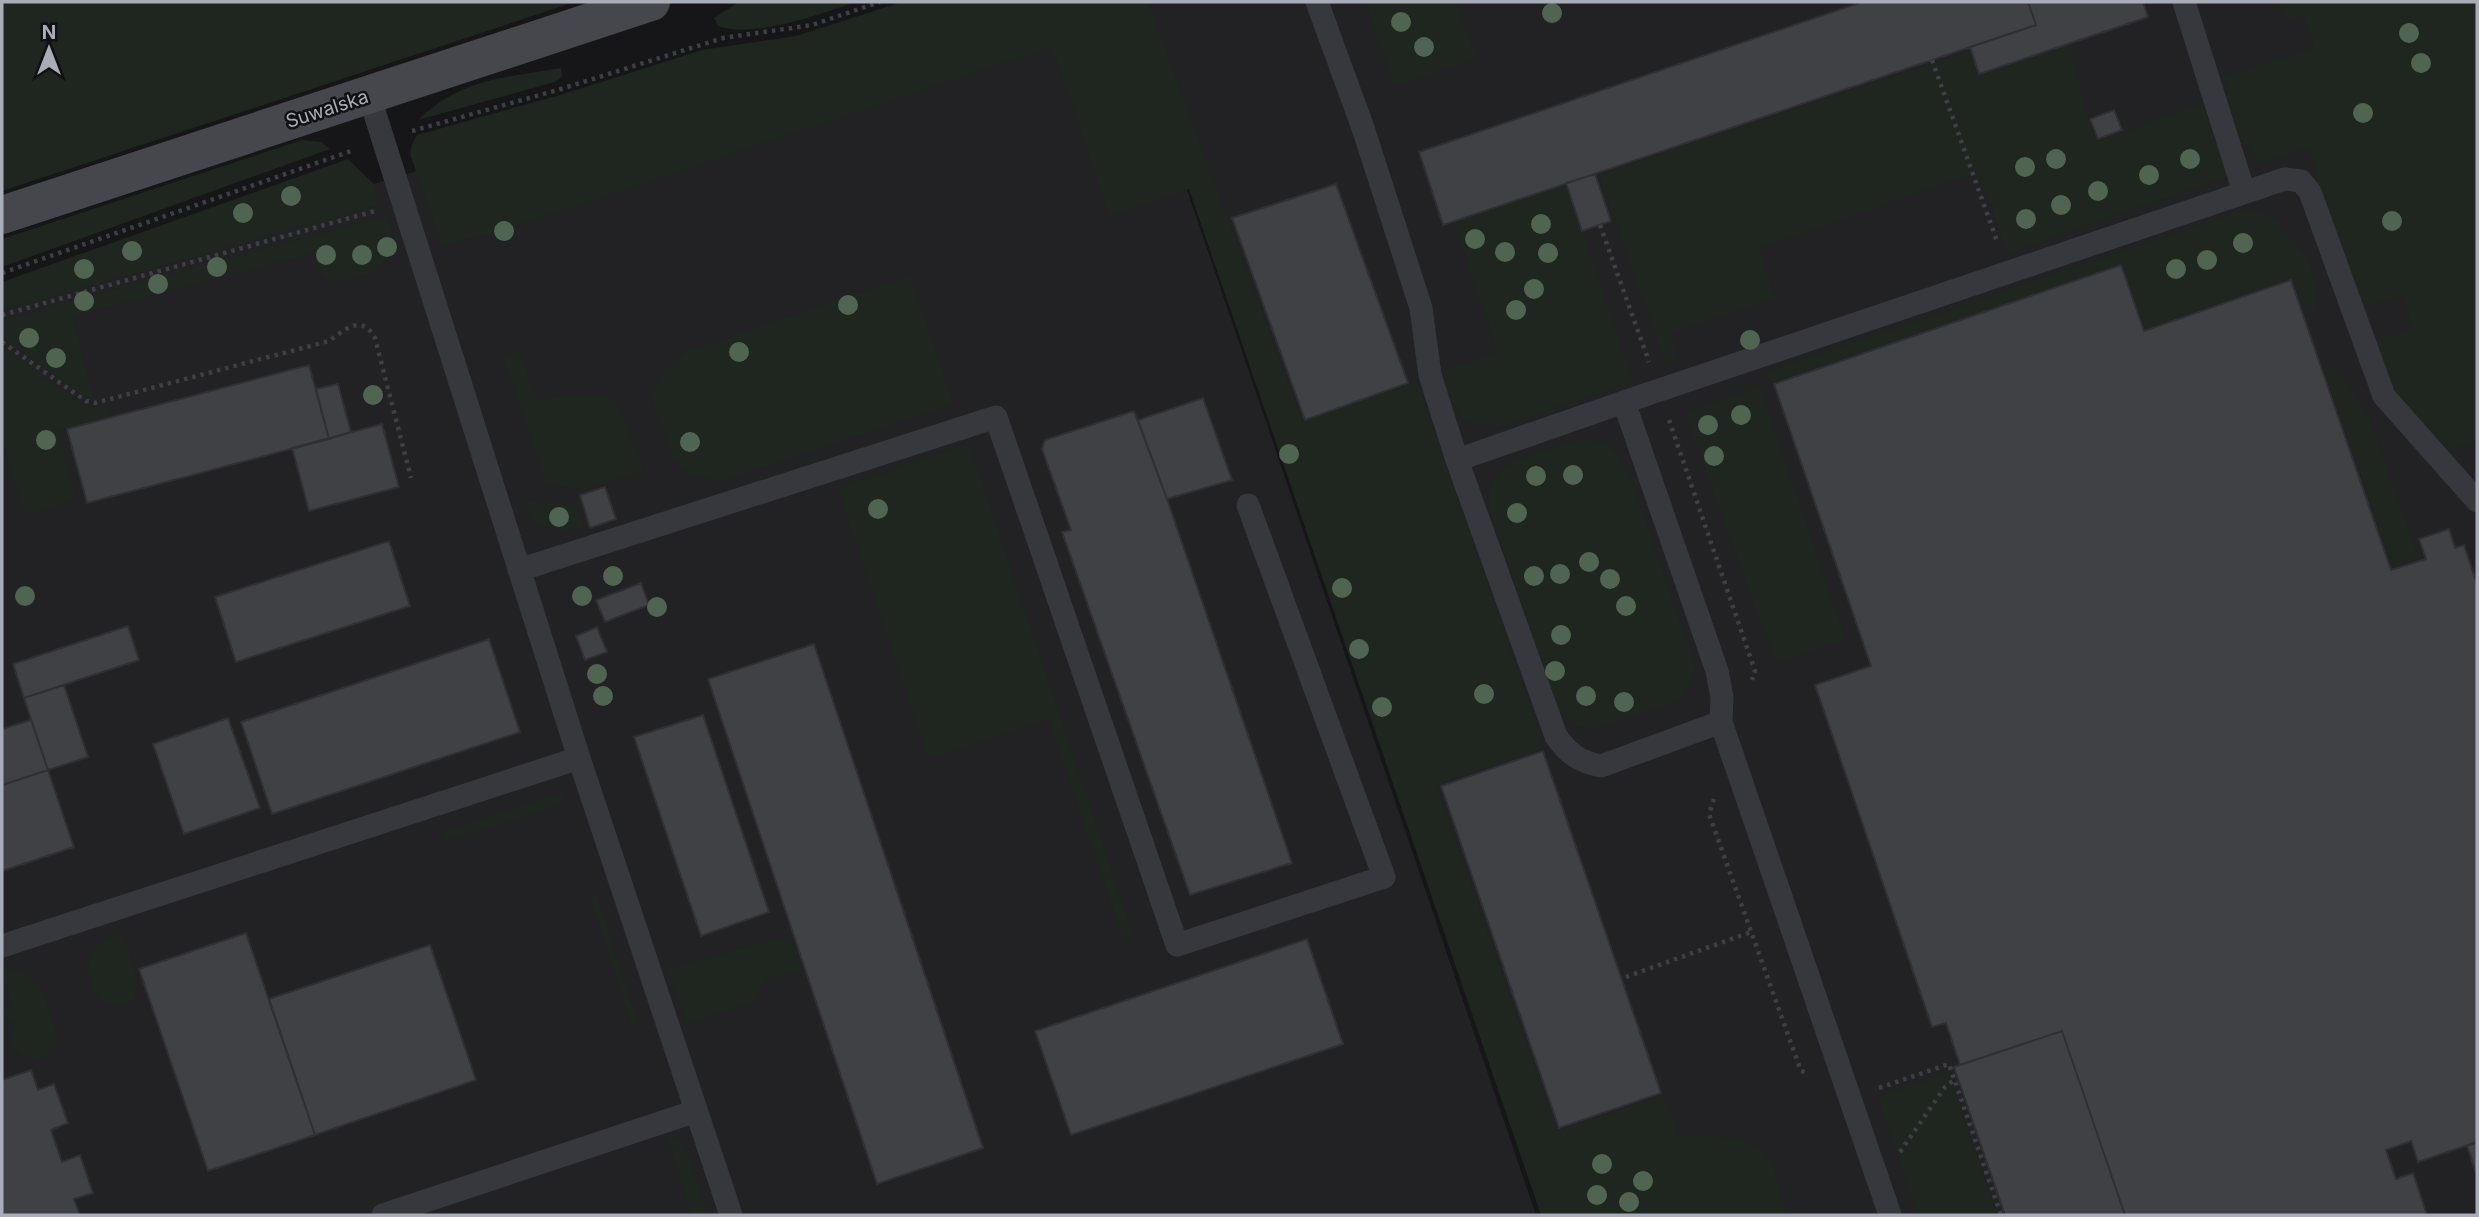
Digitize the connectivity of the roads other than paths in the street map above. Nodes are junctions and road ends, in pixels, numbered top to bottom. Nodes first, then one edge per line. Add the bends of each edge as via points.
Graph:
1 (651, 2) edge
2 (1317, 2) edge
3 (2184, 2) edge
4 (369, 95) junction
5 (2244, 192) junction
6 (2, 215) edge
7 (1624, 402) junction
8 (1457, 460) junction
9 (2477, 501) edge
10 (1248, 505) dead end
11 (519, 570) junction
12 (1721, 722) junction
13 (579, 758) junction
14 (2, 946) edge
15 (696, 1111) junction
16 (383, 1215) edge
17 (731, 1215) edge
18 (1890, 1215) edge

1 - 4 main road, Suwalska
2 - 8 lane via 1421,308 1430,375
3 - 5 lane
4 - 6 main road, Suwalska
4 - 11 lane
5 - 7 lane
5 - 9 lane via 2285,179 2301,181 2310,192 2384,396
7 - 8 lane
7 - 12 lane via 1717,671
8 - 12 lane via 1564,748 1601,766
10 - 11 lane via 1384,877 1177,945 996,416
11 - 13 lane
12 - 18 lane
13 - 14 lane
13 - 15 lane
15 - 16 lane
15 - 17 lane

